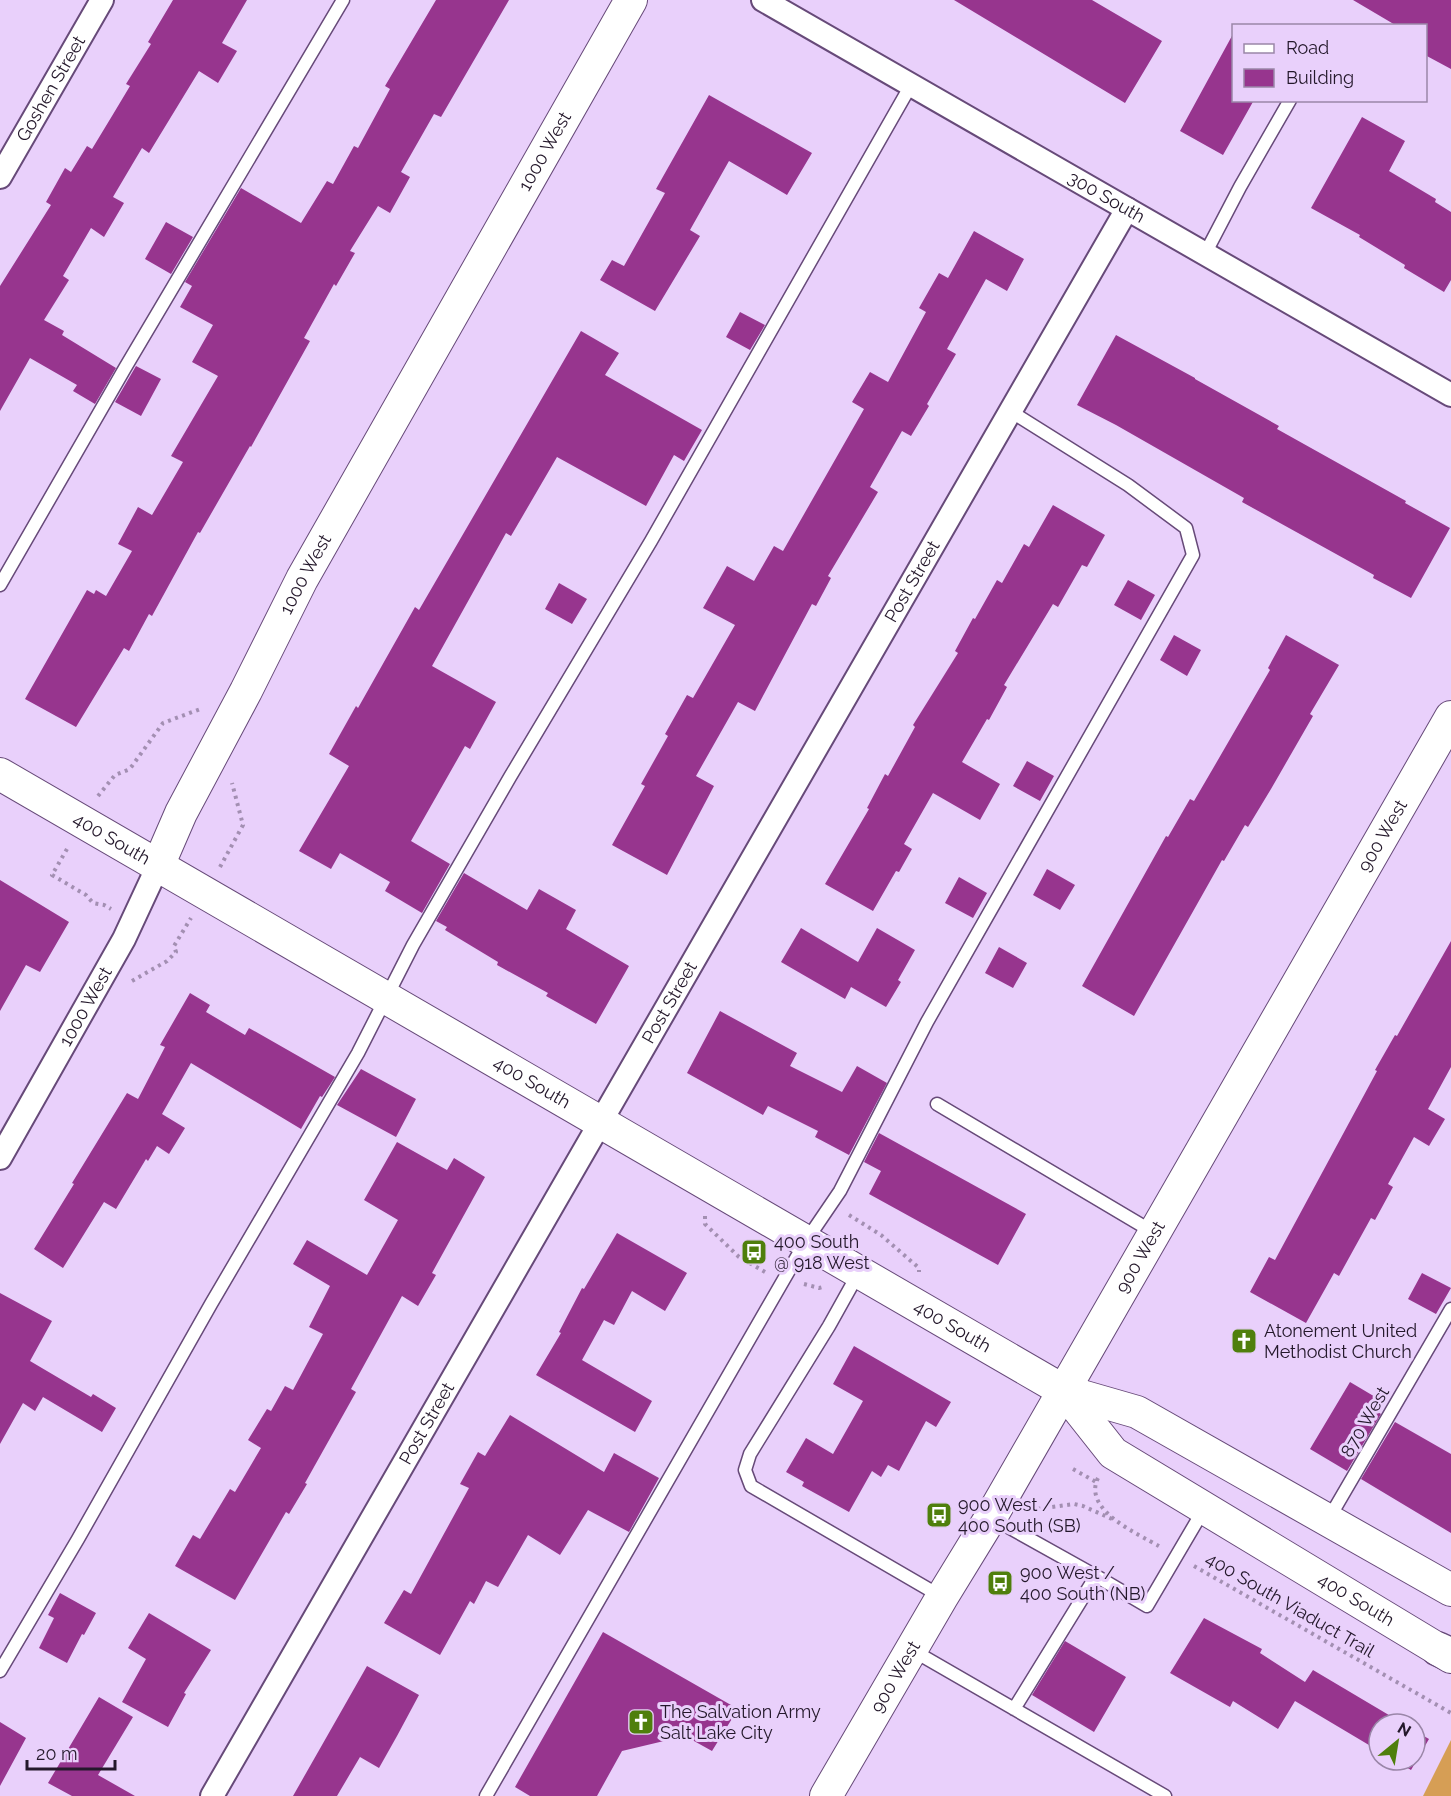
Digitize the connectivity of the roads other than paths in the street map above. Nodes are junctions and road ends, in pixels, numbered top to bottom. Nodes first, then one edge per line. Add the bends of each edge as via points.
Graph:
1 (102, 0) edge
2 (344, 0) edge
3 (632, 0) edge
4 (763, 0) edge
5 (911, 85) junction
6 (1289, 102) edge
7 (0, 177) edge
8 (1127, 209) junction
9 (1205, 254) junction
10 (1451, 395) edge
11 (1010, 411) junction
12 (0, 585) edge
13 (1451, 717) edge
14 (0, 774) edge
15 (158, 866) junction
16 (386, 998) junction
17 (937, 1104) dead end
18 (600, 1122) junction
19 (0, 1158) edge
20 (1154, 1233) junction
21 (806, 1241) junction
22 (859, 1273) junction
23 (1451, 1309) edge
24 (1064, 1391) junction
25 (1204, 1509) junction
26 (993, 1513) junction
27 (1328, 1521) junction
28 (1096, 1576) junction
29 (1451, 1590) edge
30 (942, 1597) junction
31 (911, 1649) junction
32 (1447, 1654) edge
33 (0, 1671) edge
34 (1014, 1709) junction
35 (212, 1796) edge
36 (486, 1796) edge
37 (826, 1796) edge
38 (1165, 1796) edge

1 - 7 street, Goshen Street
2 - 12 lane
3 - 15 main road, 1000 West via 302,579 181,813
4 - 5 street, 300 South
5 - 8 street, 300 South
5 - 16 lane via 651,541 413,945
6 - 9 lane
8 - 9 street, 300 South
8 - 11 street, Post Street
9 - 10 street, 300 South
11 - 18 street, Post Street
11 - 21 lane via 1128,485 1186,528 1193,555 927,1022 840,1191
13 - 20 main road, 900 West
14 - 15 main road, 400 South
15 - 16 main road, 400 South
15 - 19 street, 1000 West via 124,939
16 - 18 main road, 400 South
16 - 33 lane via 358,1053
17 - 20 lane
18 - 21 main road, 400 South
18 - 35 street, Post Street
20 - 24 main road, 900 West
21 - 22 main road, 400 South
21 - 36 lane
22 - 24 main road, 400 South
22 - 30 lane via 750,1454 745,1470 751,1486
23 - 27 lane, 870 West
24 - 25 main road, 400 South via 1113,1453
24 - 26 main road, 900 West
24 - 27 main road, 400 South via 1137,1412
25 - 28 lane via 1147,1606
25 - 32 main road, 400 South
26 - 28 lane
26 - 30 main road, 900 West
27 - 29 main road, 400 South
28 - 34 lane
30 - 31 main road, 900 West
31 - 34 lane
31 - 37 main road, 900 West
34 - 38 lane

